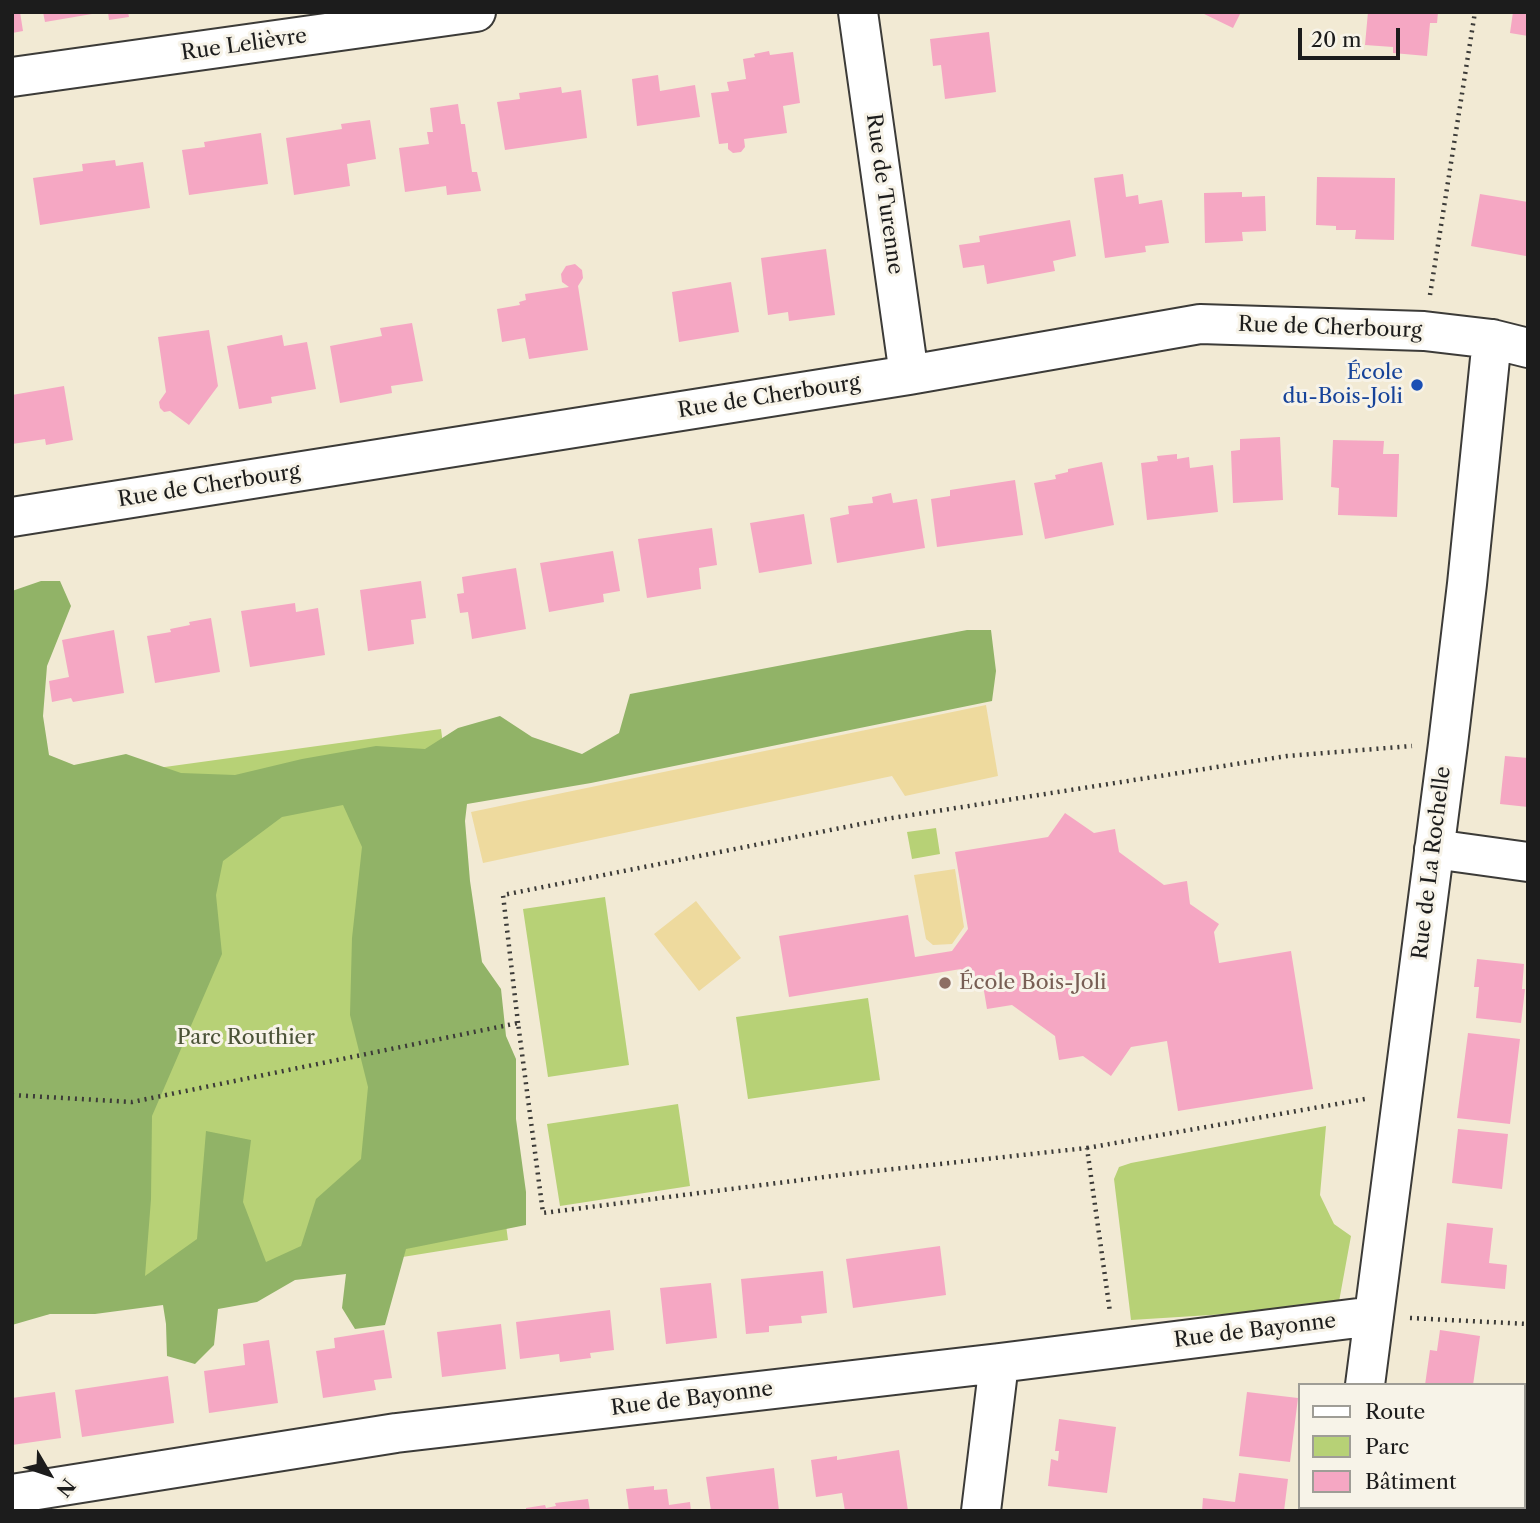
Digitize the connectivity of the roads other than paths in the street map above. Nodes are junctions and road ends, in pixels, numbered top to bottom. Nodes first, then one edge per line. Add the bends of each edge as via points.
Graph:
1 (476, 12) edge
2 (858, 12) edge
3 (12, 77) edge
4 (1510, 344) edge
5 (909, 375) junction
6 (12, 517) edge
7 (1434, 849) junction
8 (1528, 862) edge
9 (1374, 1316) junction
10 (999, 1363) junction
11 (1365, 1383) edge
12 (12, 1494) edge
13 (981, 1511) edge

1 - 3 street, Rue Lelièvre
2 - 5 street, Rue de Turenne
4 - 5 street, Rue de Cherbourg via 1424,331 1199,324
4 - 7 street, Rue de La Rochelle via 1467,584
5 - 6 street, Rue de Cherbourg
7 - 8 street
7 - 9 street, Rue de La Rochelle
9 - 10 street, Rue de Bayonne
9 - 11 street, Rue de La Rochelle
10 - 12 street, Rue de Bayonne via 396,1433
10 - 13 street

